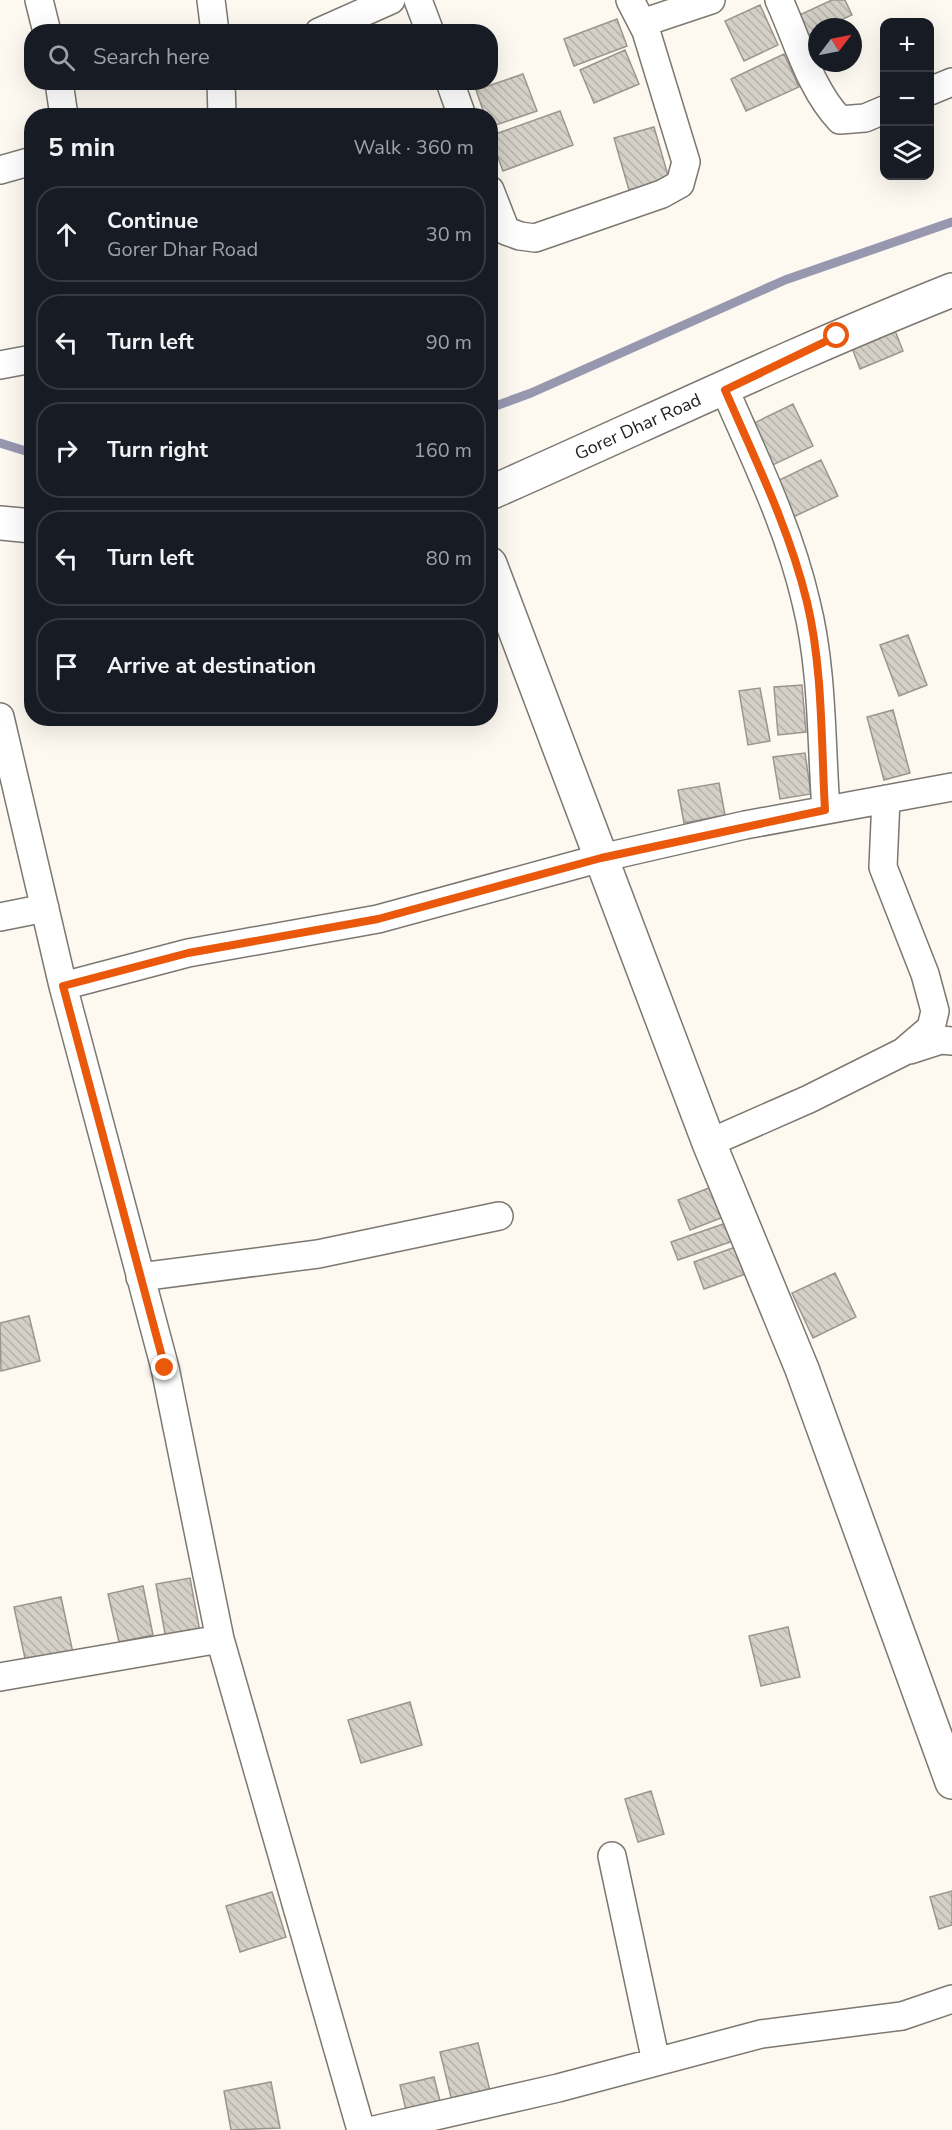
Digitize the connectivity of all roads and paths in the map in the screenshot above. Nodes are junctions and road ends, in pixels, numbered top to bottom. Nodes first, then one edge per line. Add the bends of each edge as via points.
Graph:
1 (39, 0) edge
2 (211, 0) edge
3 (418, 0) edge
4 (711, 0) edge
5 (779, 0) edge
6 (381, 2) edge
7 (636, 11) edge
8 (45, 24) edge
9 (214, 24) edge
10 (336, 24) edge
11 (427, 24) edge
12 (952, 82) edge
13 (934, 89) edge
14 (60, 90) edge
15 (221, 90) edge
16 (453, 90) edge
17 (63, 108) edge
18 (222, 108) edge
19 (459, 108) edge
20 (880, 111) edge
21 (24, 163) edge
22 (0, 170) edge
23 (498, 210) edge
24 (952, 290) edge
25 (24, 360) edge
26 (0, 365) edge
27 (725, 390) junction
28 (498, 489) edge
29 (0, 523) edge
30 (24, 525) edge
31 (498, 585) edge
32 (0, 717) edge
33 (952, 787) edge
34 (886, 799) junction
35 (825, 810) junction
36 (601, 858) junction
37 (45, 908) junction
38 (0, 916) edge
39 (63, 986) junction
40 (952, 1041) edge
41 (903, 1052) junction
42 (709, 1143) junction
43 (499, 1216) dead end
44 (140, 1277) junction
45 (220, 1639) junction
46 (0, 1677) edge
47 (952, 1782) edge
48 (612, 1856) dead end
49 (952, 1999) edge
50 (656, 2062) junction
51 (361, 2130) edge
52 (374, 2130) edge

1 - 8 street
2 - 9 street
3 - 11 street
4 - 7 street
5 - 20 street via 820,92 840,120
6 - 10 street
7 - 23 street via 686,162 680,184 662,194 535,238 506,231
12 - 13 street
14 - 17 street
15 - 18 street
16 - 19 street
21 - 22 street
24 - 27 street, Gorer Dhar Road via 837,336
25 - 26 street
27 - 28 street, Gorer Dhar Road
27 - 35 street via 790,544 807,604 817,670
29 - 30 street
31 - 36 street
32 - 37 street
33 - 34 street
34 - 35 street
34 - 41 street via 883,867 935,1011 931,1028
35 - 36 street
36 - 39 street via 378,919 188,953
36 - 42 street
37 - 38 street
37 - 39 street
39 - 44 street
40 - 41 street via 941,1040
41 - 42 street
42 - 47 street via 802,1369
43 - 44 street via 318,1254
44 - 45 street via 165,1368
45 - 46 street
45 - 51 street
48 - 50 street
49 - 50 street via 902,2016 761,2034
50 - 52 street

